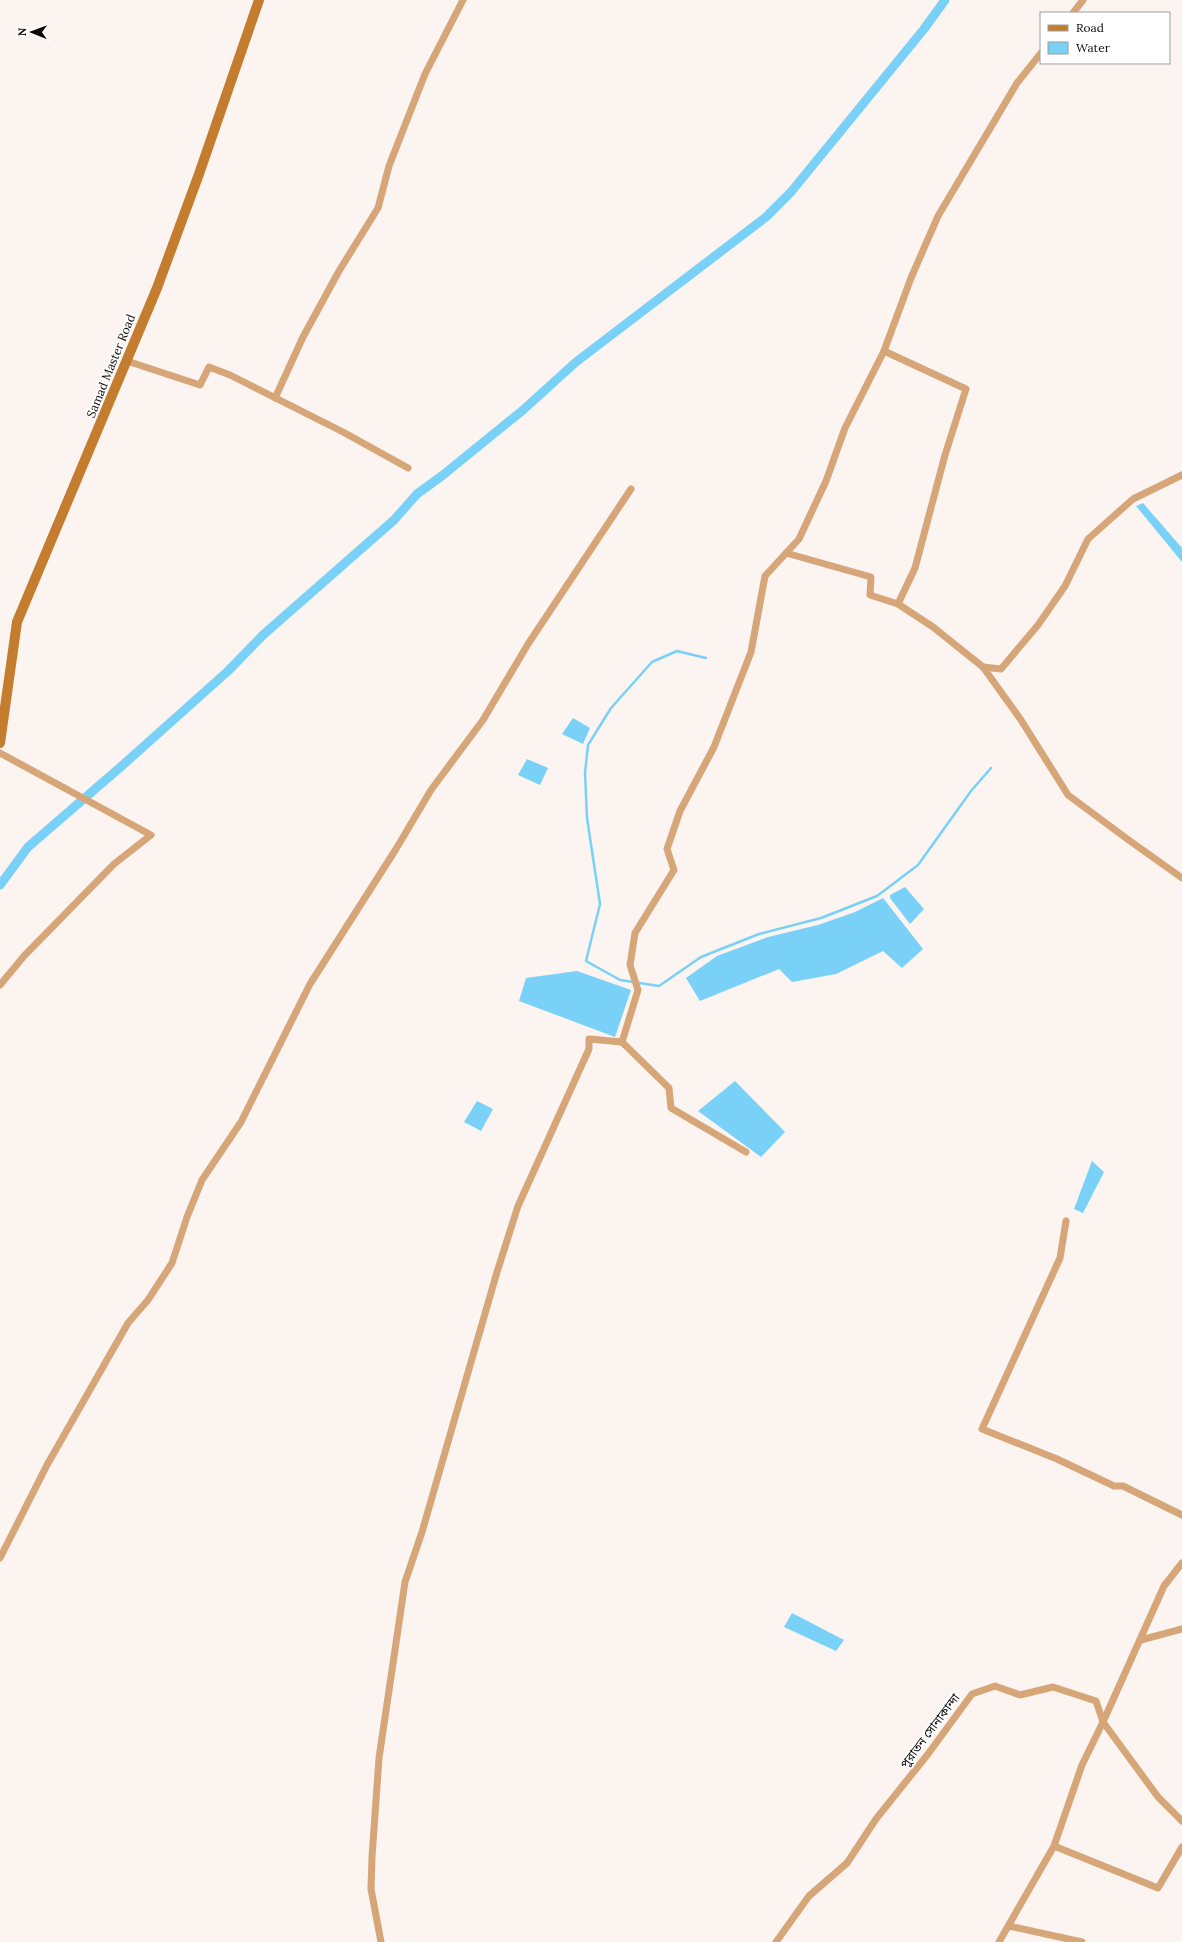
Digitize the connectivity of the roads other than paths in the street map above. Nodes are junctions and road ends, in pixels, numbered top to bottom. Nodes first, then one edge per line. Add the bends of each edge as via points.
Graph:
1 (259, 0) edge
2 (463, 0) edge
3 (1083, 0) edge
4 (1074, 12) edge
5 (1040, 55) edge
6 (884, 351) junction
7 (127, 361) junction
8 (275, 398) junction
9 (408, 468) dead end
10 (1182, 475) edge
11 (631, 489) dead end
12 (786, 553) junction
13 (898, 604) junction
14 (983, 667) junction
15 (0, 743) edge
16 (0, 753) edge
17 (1182, 878) edge
18 (0, 985) edge
19 (622, 1042) junction
20 (746, 1152) dead end
21 (1066, 1221) dead end
22 (1182, 1515) edge
23 (0, 1558) edge
24 (1182, 1562) edge
25 (1182, 1629) edge
26 (1141, 1640) junction
27 (1104, 1722) junction
28 (1182, 1821) edge
29 (1054, 1846) junction
30 (1182, 1847) edge
31 (1009, 1926) junction
32 (381, 1942) edge
33 (776, 1942) edge
34 (999, 1942) edge
35 (1082, 1942) edge

1 - 7 street, Samad Master Road via 199,174
2 - 8 street via 425,74 389,166 378,208 339,271 303,337
3 - 4 street
5 - 6 street via 1017,83 938,216 911,278
6 - 12 street via 845,428 826,481 799,539
6 - 13 street via 966,388 915,568
7 - 8 street via 200,385 210,367
7 - 15 street, Samad Master Road via 17,622
8 - 9 street
10 - 14 street via 1133,500 1088,539 1065,586 1024,642 1001,669
11 - 23 street via 528,644 483,720 431,790 310,984 242,1122 202,1180 172,1263 148,1300 128,1323 47,1465
12 - 13 street via 871,577 870,595
12 - 19 street via 765,576 751,652 714,747 680,811 666,849 674,870 635,933 630,966 638,990
13 - 14 street via 933,627
14 - 17 street via 1021,720 1068,795
16 - 18 street via 151,835 114,864 24,956
19 - 20 street via 669,1088 671,1108
19 - 32 street via 589,1039 588,1049 518,1206 405,1582 380,1758 372,1857 371,1889
21 - 22 street via 1060,1258 982,1428 1114,1486 1123,1486
24 - 26 street via 1164,1586
25 - 26 street
26 - 27 street
27 - 28 street, পুরাতন সোনাকান্দা via 1158,1797
27 - 29 street via 1082,1764
27 - 33 street, পুরাতন সোনাকান্দা via 1096,1701 1053,1687 1020,1695 995,1686 972,1694 876,1819 847,1864 809,1896
29 - 30 street via 1158,1888
29 - 31 street
31 - 34 street
31 - 35 street

